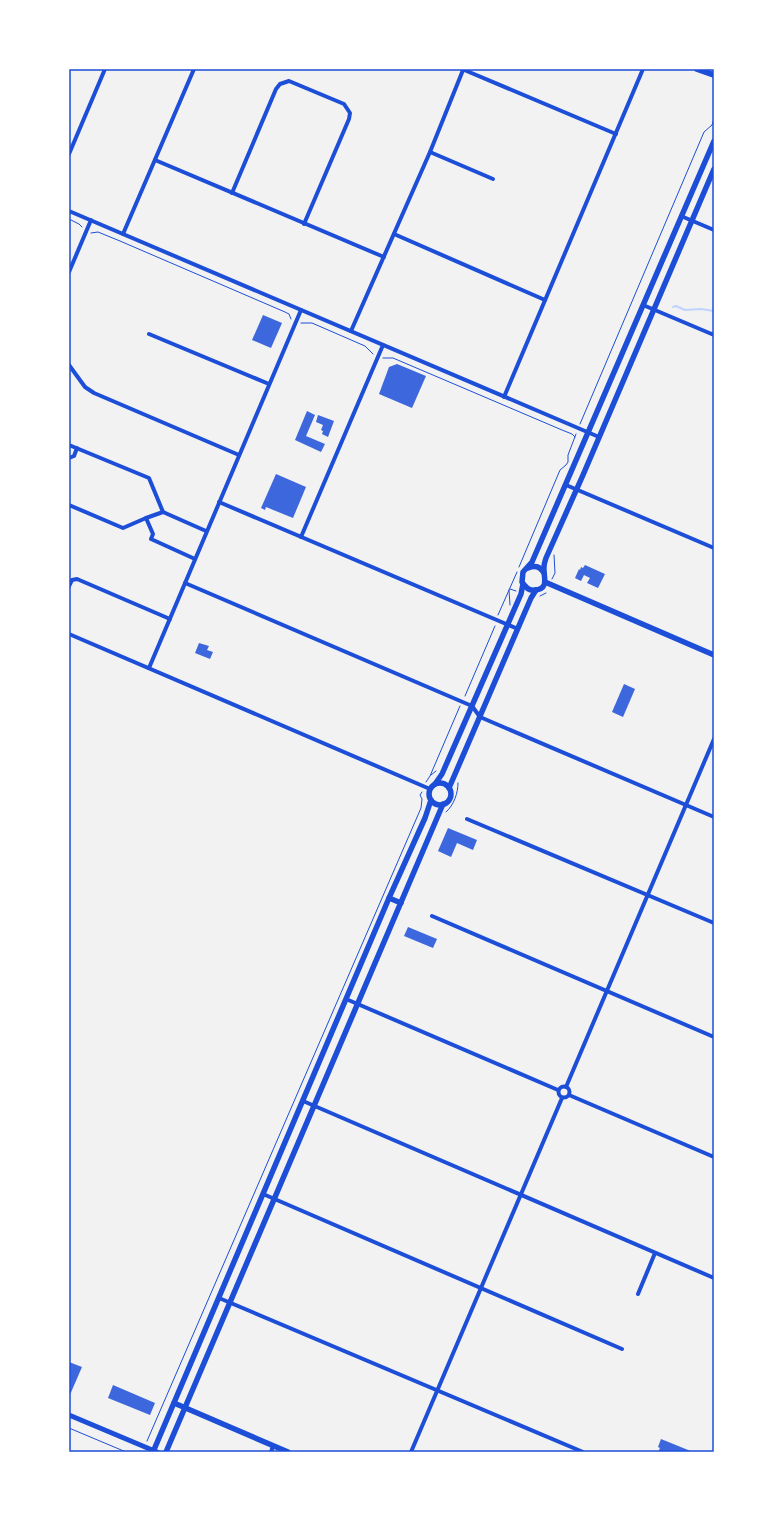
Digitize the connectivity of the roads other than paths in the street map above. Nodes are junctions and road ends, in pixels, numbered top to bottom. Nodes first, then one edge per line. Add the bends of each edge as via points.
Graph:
1 (105, 69) edge
2 (194, 69) edge
3 (463, 69) edge
4 (643, 69) edge
5 (697, 69) edge
6 (711, 74) edge
7 (714, 79) edge
8 (616, 134) junction
9 (714, 141) edge
10 (430, 152) junction
11 (69, 154) edge
12 (155, 160) junction
13 (714, 169) edge
14 (493, 179) dead end
15 (232, 192) junction
16 (69, 211) edge
17 (681, 216) junction
18 (91, 220) junction
19 (692, 221) junction
20 (304, 224) junction
21 (714, 230) edge
22 (123, 234) junction
23 (394, 234) junction
24 (384, 257) junction
25 (69, 272) edge
26 (545, 300) junction
27 (643, 305) junction
28 (654, 309) junction
29 (301, 310) junction
30 (351, 331) junction
31 (149, 334) dead end
32 (714, 335) edge
33 (383, 345) junction
34 (69, 365) edge
35 (269, 384) junction
36 (504, 397) junction
37 (588, 432) junction
38 (599, 437) junction
39 (69, 445) edge
40 (78, 448) junction
41 (238, 455) junction
42 (69, 458) edge
43 (566, 485) junction
44 (576, 489) junction
45 (219, 502) junction
46 (69, 505) edge
47 (163, 512) junction
48 (146, 518) junction
49 (206, 531) junction
50 (301, 537) junction
51 (714, 548) edge
52 (195, 558) junction
53 (527, 568) junction
54 (544, 573) junction
55 (545, 582) junction
56 (185, 583) junction
57 (523, 584) junction
58 (69, 586) edge
59 (536, 590) junction
60 (170, 619) junction
61 (507, 624) junction
62 (518, 629) junction
63 (69, 634) edge
64 (714, 655) edge
65 (149, 668) junction
66 (472, 706) junction
67 (480, 717) junction
68 (714, 739) edge
69 (435, 784) junction
70 (449, 788) junction
71 (430, 789) junction
72 (431, 800) junction
73 (443, 804) junction
74 (686, 805) junction
75 (714, 817) edge
76 (468, 819) dead end
77 (648, 895) junction
78 (389, 898) junction
79 (400, 903) junction
80 (432, 916) dead end
81 (714, 923) edge
82 (607, 991) junction
83 (346, 999) junction
84 (357, 1005) junction
85 (714, 1037) edge
86 (566, 1087) junction
87 (558, 1090) junction
88 (569, 1095) junction
89 (562, 1098) junction
90 (303, 1101) junction
91 (314, 1106) junction
92 (714, 1157) edge
93 (263, 1194) junction
94 (521, 1195) junction
95 (274, 1199) junction
96 (655, 1253) junction
97 (714, 1278) edge
98 (481, 1287) junction
99 (638, 1294) dead end
100 (219, 1298) junction
101 (230, 1302) junction
102 (622, 1349) dead end
103 (437, 1390) junction
104 (174, 1403) junction
105 (184, 1408) junction
106 (69, 1415) edge
107 (273, 1446) junction
108 (155, 1451) edge
109 (166, 1452) edge
110 (270, 1452) edge
111 (288, 1452) edge
112 (411, 1452) edge
113 (583, 1452) edge

1 - 11 street
2 - 12 street
3 - 8 street
3 - 10 street
4 - 8 street
5 - 6 highway
6 - 7 highway
8 - 26 street
9 - 17 main road
10 - 14 street
10 - 23 street
12 - 15 street
12 - 22 street
13 - 19 main road
15 - 20 street
15 - 20 street via 280,84 289,81 344,104 350,113 349,119
16 - 18 street
17 - 19 street
17 - 27 main road
18 - 22 street
18 - 25 street
19 - 21 street
19 - 28 main road
20 - 24 street
22 - 29 street
23 - 24 street
23 - 26 street
24 - 30 street
26 - 36 street
27 - 28 street
27 - 37 main road
28 - 32 street
28 - 38 main road
29 - 30 street
29 - 35 street
30 - 33 street
31 - 35 street
33 - 36 street
33 - 50 street
34 - 41 street via 85,386 94,393
35 - 41 street
36 - 37 street
37 - 38 street
37 - 43 main road
38 - 44 main road
39 - 40 street
40 - 42 street via 74,456
40 - 47 street via 148,478
41 - 45 street
43 - 44 street
43 - 53 main road
44 - 51 street
44 - 54 main road via 546,558
45 - 49 street
45 - 50 street
46 - 48 street via 123,528
47 - 48 street
47 - 49 street
48 - 52 street via 153,534 151,539
49 - 52 street
50 - 61 street
52 - 56 street
53 - 54 main road via 538,567
53 - 57 main road via 522,576
54 - 55 main road
55 - 59 main road
55 - 64 main road
56 - 60 street
56 - 66 street
57 - 59 main road via 528,589
57 - 61 main road
58 - 60 street via 72,580 77,579
59 - 62 main road
60 - 65 street
61 - 62 street
61 - 66 main road
62 - 67 main road
63 - 65 street
65 - 71 street
66 - 67 street
66 - 69 main road via 442,774
67 - 70 main road
67 - 74 street
68 - 74 street
69 - 70 main road via 443,783
69 - 71 main road
70 - 73 main road via 449,799
71 - 72 main road
72 - 73 main road
72 - 78 main road
73 - 79 main road
74 - 75 street
74 - 77 street
76 - 77 street
77 - 81 street
77 - 82 street
78 - 79 main road
78 - 83 main road
79 - 84 main road
80 - 82 street
82 - 85 street
82 - 86 street
83 - 84 street
83 - 90 main road
84 - 87 street
84 - 91 main road
86 - 87 street
86 - 88 street
87 - 89 street
88 - 89 street
88 - 92 street
89 - 94 street
90 - 91 street
90 - 93 main road
91 - 94 street
91 - 95 main road
93 - 95 street
93 - 100 main road
94 - 96 street
94 - 98 street
95 - 98 street
95 - 101 main road
96 - 97 street
96 - 99 street
98 - 102 street
98 - 103 street
100 - 101 street
100 - 104 main road
101 - 103 street
101 - 105 main road
103 - 112 street
103 - 113 street
104 - 105 main road
104 - 108 main road
105 - 107 main road
105 - 109 main road
106 - 108 street
107 - 110 street
107 - 111 main road

